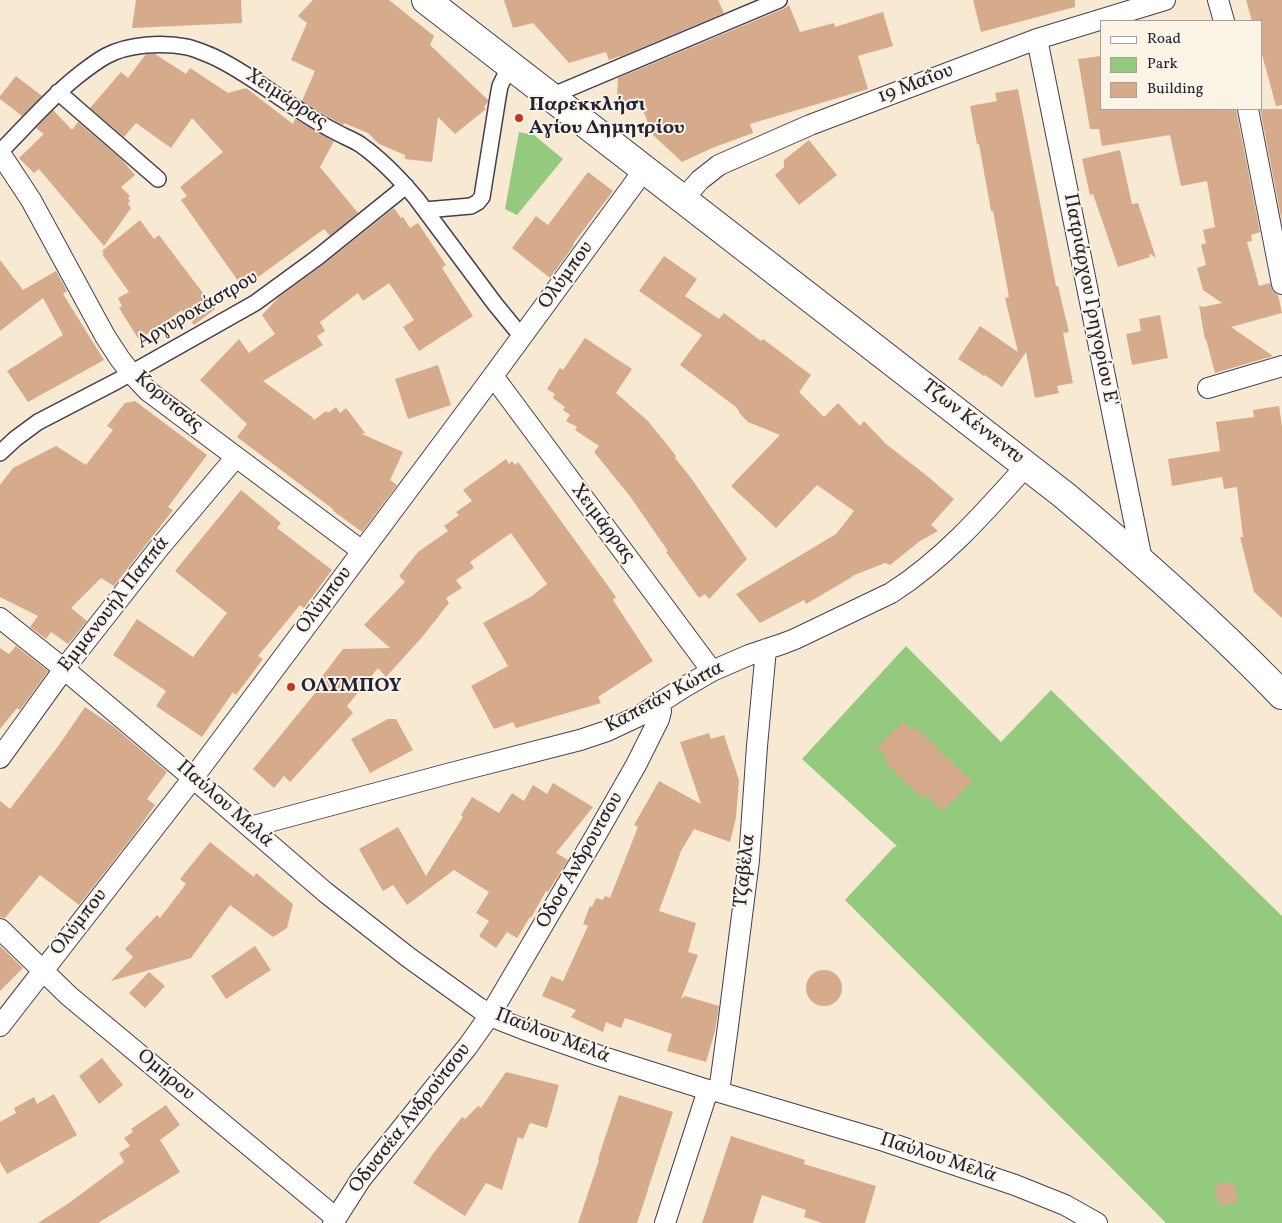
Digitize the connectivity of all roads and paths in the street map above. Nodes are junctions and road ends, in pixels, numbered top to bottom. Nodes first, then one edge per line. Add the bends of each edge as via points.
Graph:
1 (426, 0) edge
2 (779, 0) edge
3 (1165, 0) edge
4 (1218, 0) edge
5 (1224, 20) edge
6 (1037, 39) junction
7 (510, 65) junction
8 (58, 92) junction
9 (551, 96) junction
10 (1248, 110) edge
11 (0, 153) edge
12 (644, 170) junction
13 (158, 179) dead end
14 (406, 186) junction
15 (683, 200) junction
16 (425, 210) junction
17 (1282, 284) edge
18 (522, 337) junction
19 (1282, 366) edge
20 (131, 373) junction
21 (494, 376) junction
22 (1208, 388) dead end
23 (0, 454) edge
24 (236, 457) junction
25 (1027, 466) junction
26 (362, 551) junction
27 (1142, 560) junction
28 (0, 618) edge
29 (766, 649) junction
30 (64, 669) junction
31 (712, 671) junction
32 (1282, 695) edge
33 (658, 704) junction
34 (0, 758) edge
35 (193, 778) junction
36 (250, 827) junction
37 (0, 929) edge
38 (43, 971) junction
39 (490, 1015) junction
40 (0, 1026) edge
41 (713, 1091) junction
42 (335, 1220) edge
43 (665, 1223) edge
44 (1097, 1223) edge

1 - 7 main road, Τζων Κέννεντυ
2 - 9 street
3 - 6 street, 19 Μαΐου
4 - 5 street
6 - 15 street, 19 Μαΐου via 810,125 738,156 705,175
6 - 27 street, Πατριάρχου Γρηγορίου Ε'
7 - 9 main road, Τζων Κέννεντυ
7 - 16 street via 500,86 482,197 471,206
8 - 11 street, Χειμάρρας
8 - 13 street
8 - 14 street, Χειμάρρας via 92,64 120,50 164,45 189,48 240,71 300,111 362,146
9 - 12 main road, Τζων Κέννεντυ
10 - 17 street
11 - 20 street, Κορυτσάς via 31,200 105,336
12 - 15 main road, Τζων Κέννεντυ
12 - 18 street, Ολύμπου
14 - 16 street, Χειμάρρας
14 - 20 street, Αργυροκάστρου via 256,303
15 - 25 main road, Τζων Κέννεντυ
16 - 18 street, Χειμάρρας
18 - 21 street, Ολύμπου
19 - 22 street
20 - 23 street, Αργυροκάστρου via 38,422
20 - 24 street, Κορυτσάς via 148,391
21 - 26 street, Ολύμπου
21 - 31 street, Χειμάρρας
24 - 26 street, Κορυτσάς
24 - 30 street, Εμμανουήλ Παππά
25 - 27 main road, Τζων Κέννεντυ
25 - 29 street, Καπετάν Κώττα via 963,535 904,584 795,639
26 - 35 street, Ολύμπου
27 - 32 main road, Τζων Κέννεντυ
28 - 30 street, Παύλου Μελά
29 - 31 street, Καπετάν Κώττα
29 - 41 street, Τζαβέλα via 748,860 728,1026
30 - 34 street, Εμμανουήλ Παππά
30 - 35 street, Παύλου Μελά
31 - 33 street, Καπετάν Κώττα
33 - 36 street, Καπετάν Κώττα via 618,727 580,740
33 - 39 street, Οδοσ Ανδρουτσου via 661,710 659,719 636,765
35 - 36 street, Παύλου Μελά
35 - 38 street, Ολύμπου
36 - 39 street, Παύλου Μελά via 356,918
37 - 38 street, Ομήρου
38 - 40 street, Ολύμπου
38 - 42 street, Ομήρου
39 - 41 street, Παύλου Μελά via 512,1026 591,1053
39 - 42 street, Οδυσσέα Ανδρούτσου via 361,1179
41 - 43 street, Τζαβέλα
41 - 44 street, Παύλου Μελά via 874,1138 1015,1185 1065,1205

